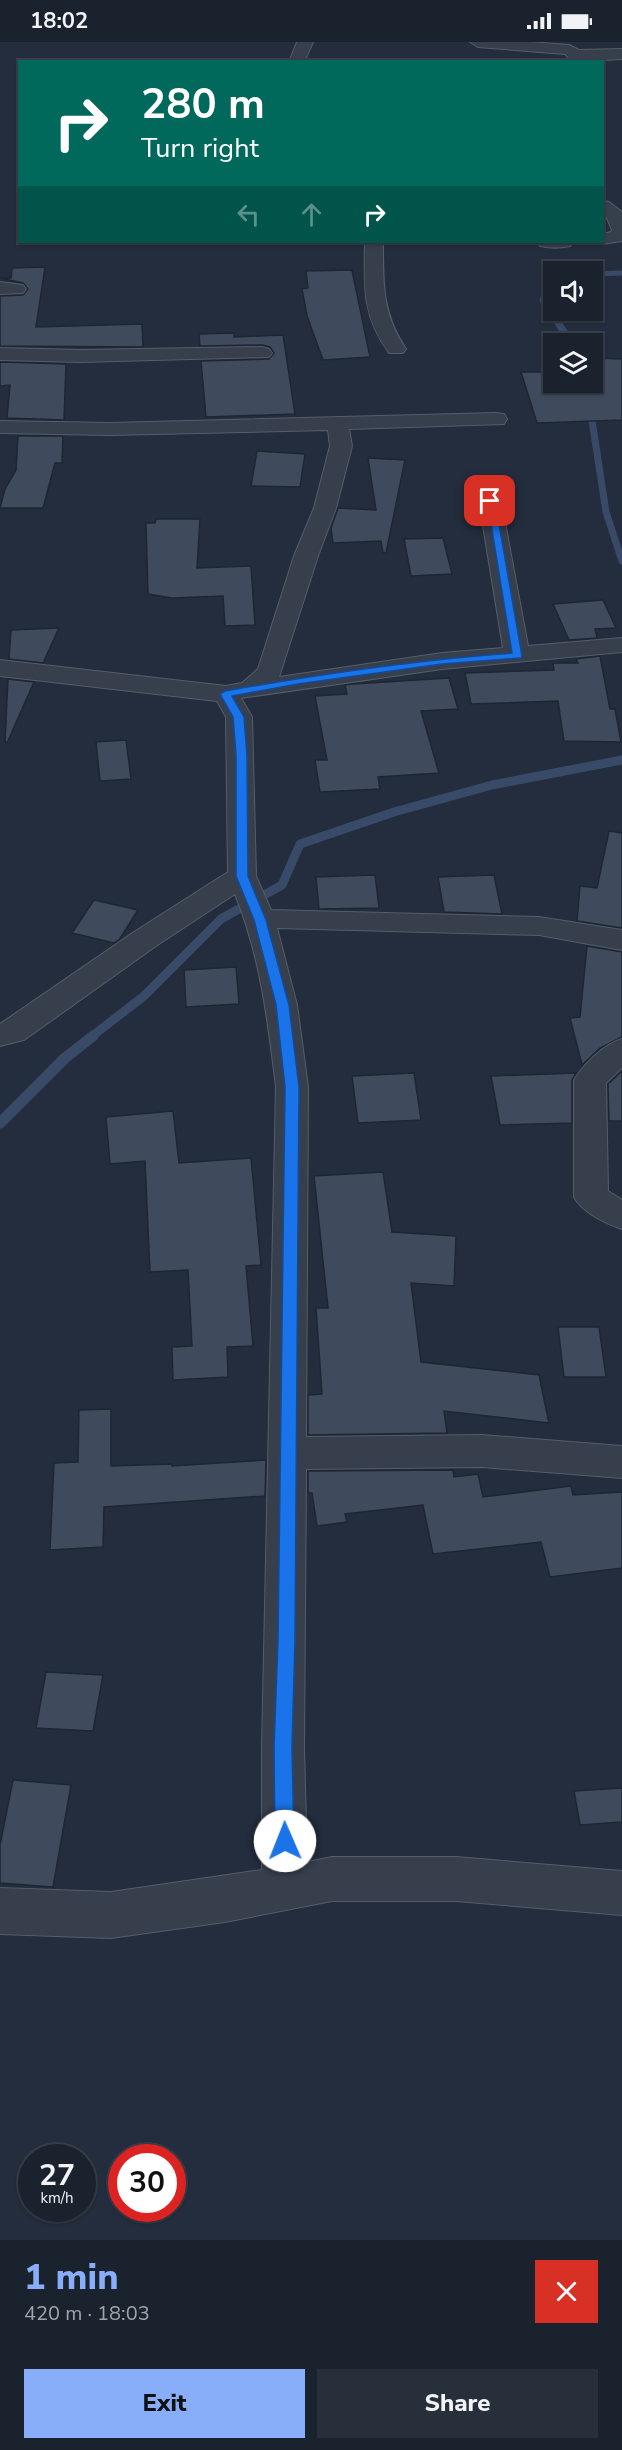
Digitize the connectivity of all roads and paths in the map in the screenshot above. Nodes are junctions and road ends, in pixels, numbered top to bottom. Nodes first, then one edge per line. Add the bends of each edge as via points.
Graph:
1 (305, 42) edge
2 (478, 42) edge
3 (622, 54) edge
4 (576, 58) edge
5 (297, 60) edge
6 (613, 212) edge
7 (604, 239) edge
8 (374, 243) edge
9 (396, 349) dead end
10 (262, 353) dead end
11 (0, 354) edge
12 (496, 419) dead end
13 (338, 423) junction
14 (0, 427) edge
15 (490, 501) dead end
16 (622, 645) edge
17 (517, 656) junction
18 (0, 668) edge
19 (238, 692) junction
20 (252, 899) junction
21 (622, 940) edge
22 (0, 1035) edge
23 (622, 1050) edge
24 (622, 1216) edge
25 (287, 1453) junction
26 (622, 1462) edge
27 (285, 1887) junction
28 (622, 1893) edge
29 (0, 1911) edge

1 - 5 street
2 - 4 street via 569,50
3 - 4 street
6 - 7 street via 621,230 618,237
8 - 9 street via 373,290 384,331
10 - 11 street
12 - 13 street
13 - 14 street via 110,429
13 - 19 street via 341,446 325,508 302,566 270,672
15 - 17 street
16 - 17 street
17 - 19 street via 442,661
18 - 19 street
19 - 20 street
20 - 21 street via 337,918 539,926
20 - 22 street via 145,939 13,1032
20 - 25 street via 282,1005 292,1087
23 - 24 street via 590,1080 591,1197
25 - 26 street via 482,1451
25 - 27 street
27 - 28 street via 332,1879 456,1879
27 - 29 street via 225,1900 111,1915

